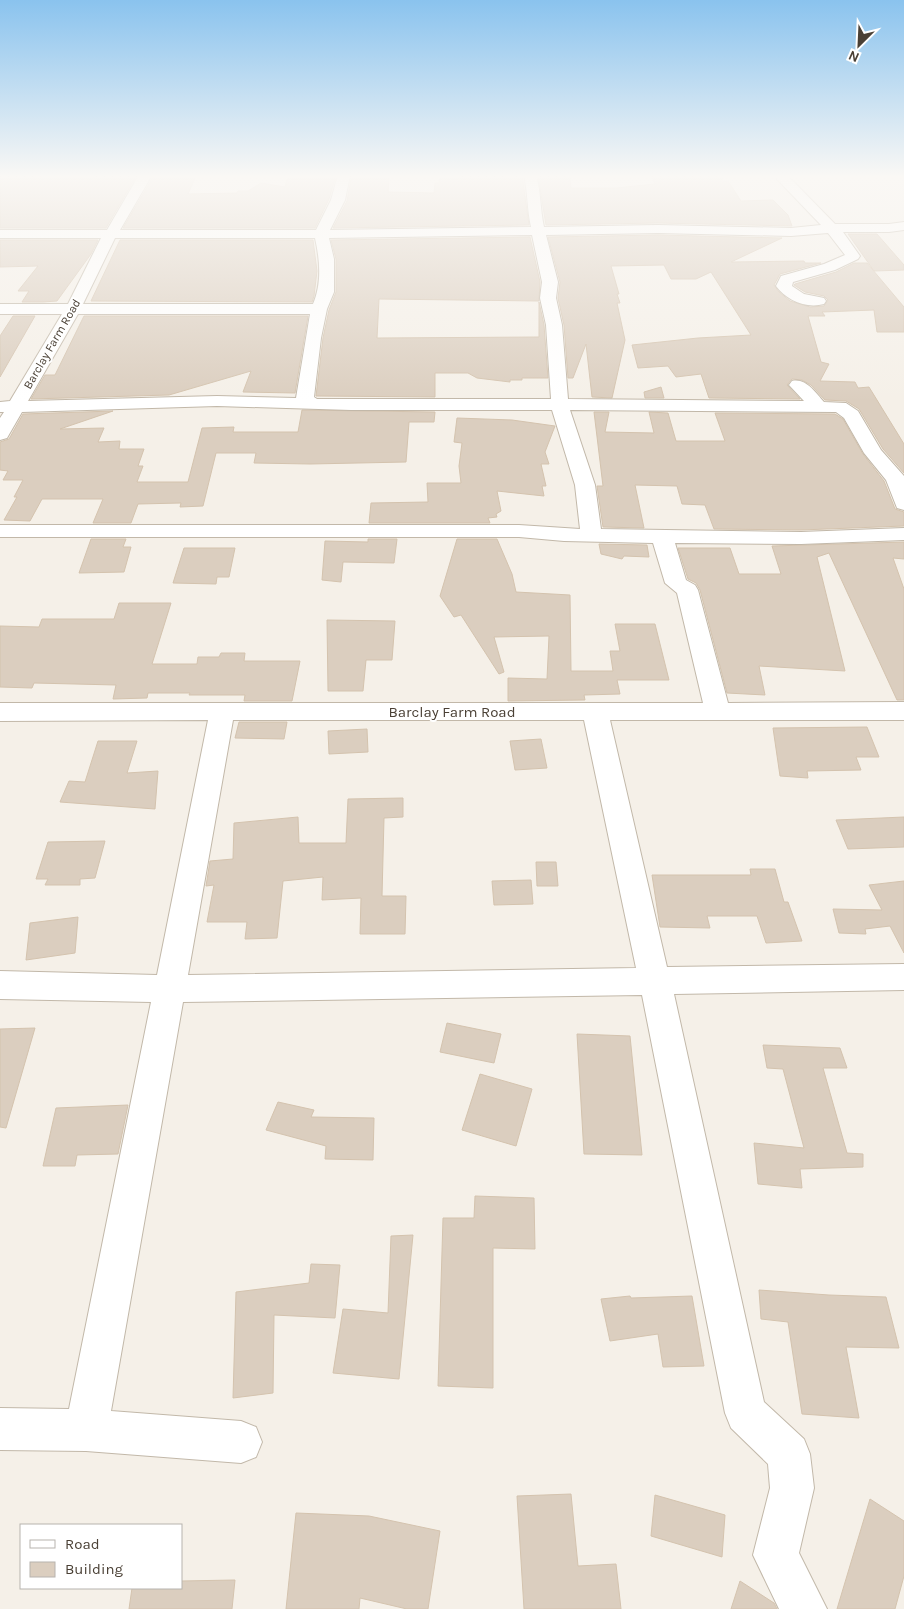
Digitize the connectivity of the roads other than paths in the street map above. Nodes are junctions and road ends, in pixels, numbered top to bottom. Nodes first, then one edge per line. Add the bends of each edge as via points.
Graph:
1 (102, 250) edge
2 (325, 250) edge
3 (542, 250) edge
4 (850, 250) edge
5 (818, 301) dead end
6 (0, 309) edge
7 (73, 309) junction
8 (319, 309) junction
9 (798, 385) dead end
10 (314, 404) junction
11 (8, 406) edge
12 (560, 406) junction
13 (819, 407) junction
14 (0, 434) edge
15 (904, 504) edge
16 (0, 531) edge
17 (904, 534) edge
18 (591, 535) junction
19 (662, 537) junction
20 (718, 710) junction
21 (904, 711) edge
22 (0, 712) edge
23 (596, 712) junction
24 (222, 713) junction
25 (904, 977) edge
26 (655, 982) junction
27 (0, 985) edge
28 (169, 990) junction
29 (0, 1428) edge
30 (86, 1430) junction
31 (241, 1442) dead end
32 (804, 1609) edge

1 - 7 street, Barclay Farm Road
2 - 8 street via 326,292
3 - 12 street via 550,282 548,298 554,325
4 - 5 street via 853,256 838,266 786,279 784,286 789,292 806,300
6 - 7 street
7 - 8 street
7 - 11 street, Barclay Farm Road
8 - 10 street via 305,399
9 - 13 street
10 - 11 street via 216,401
10 - 12 street
11 - 14 street, Barclay Farm Road
12 - 13 street
12 - 18 street via 585,485
13 - 15 street via 840,408 852,415 874,453 896,478
16 - 18 street via 519,531
17 - 19 street via 801,538
18 - 19 street
19 - 20 street via 676,583 687,590
20 - 21 street, Barclay Farm Road
20 - 23 street, Barclay Farm Road
22 - 24 street, Barclay Farm Road
23 - 24 street, Barclay Farm Road
23 - 26 street
24 - 28 street
25 - 26 street
26 - 28 street
26 - 32 street via 746,1413 789,1454 792,1488 776,1555
27 - 28 street
28 - 30 street
29 - 30 street
30 - 31 street

